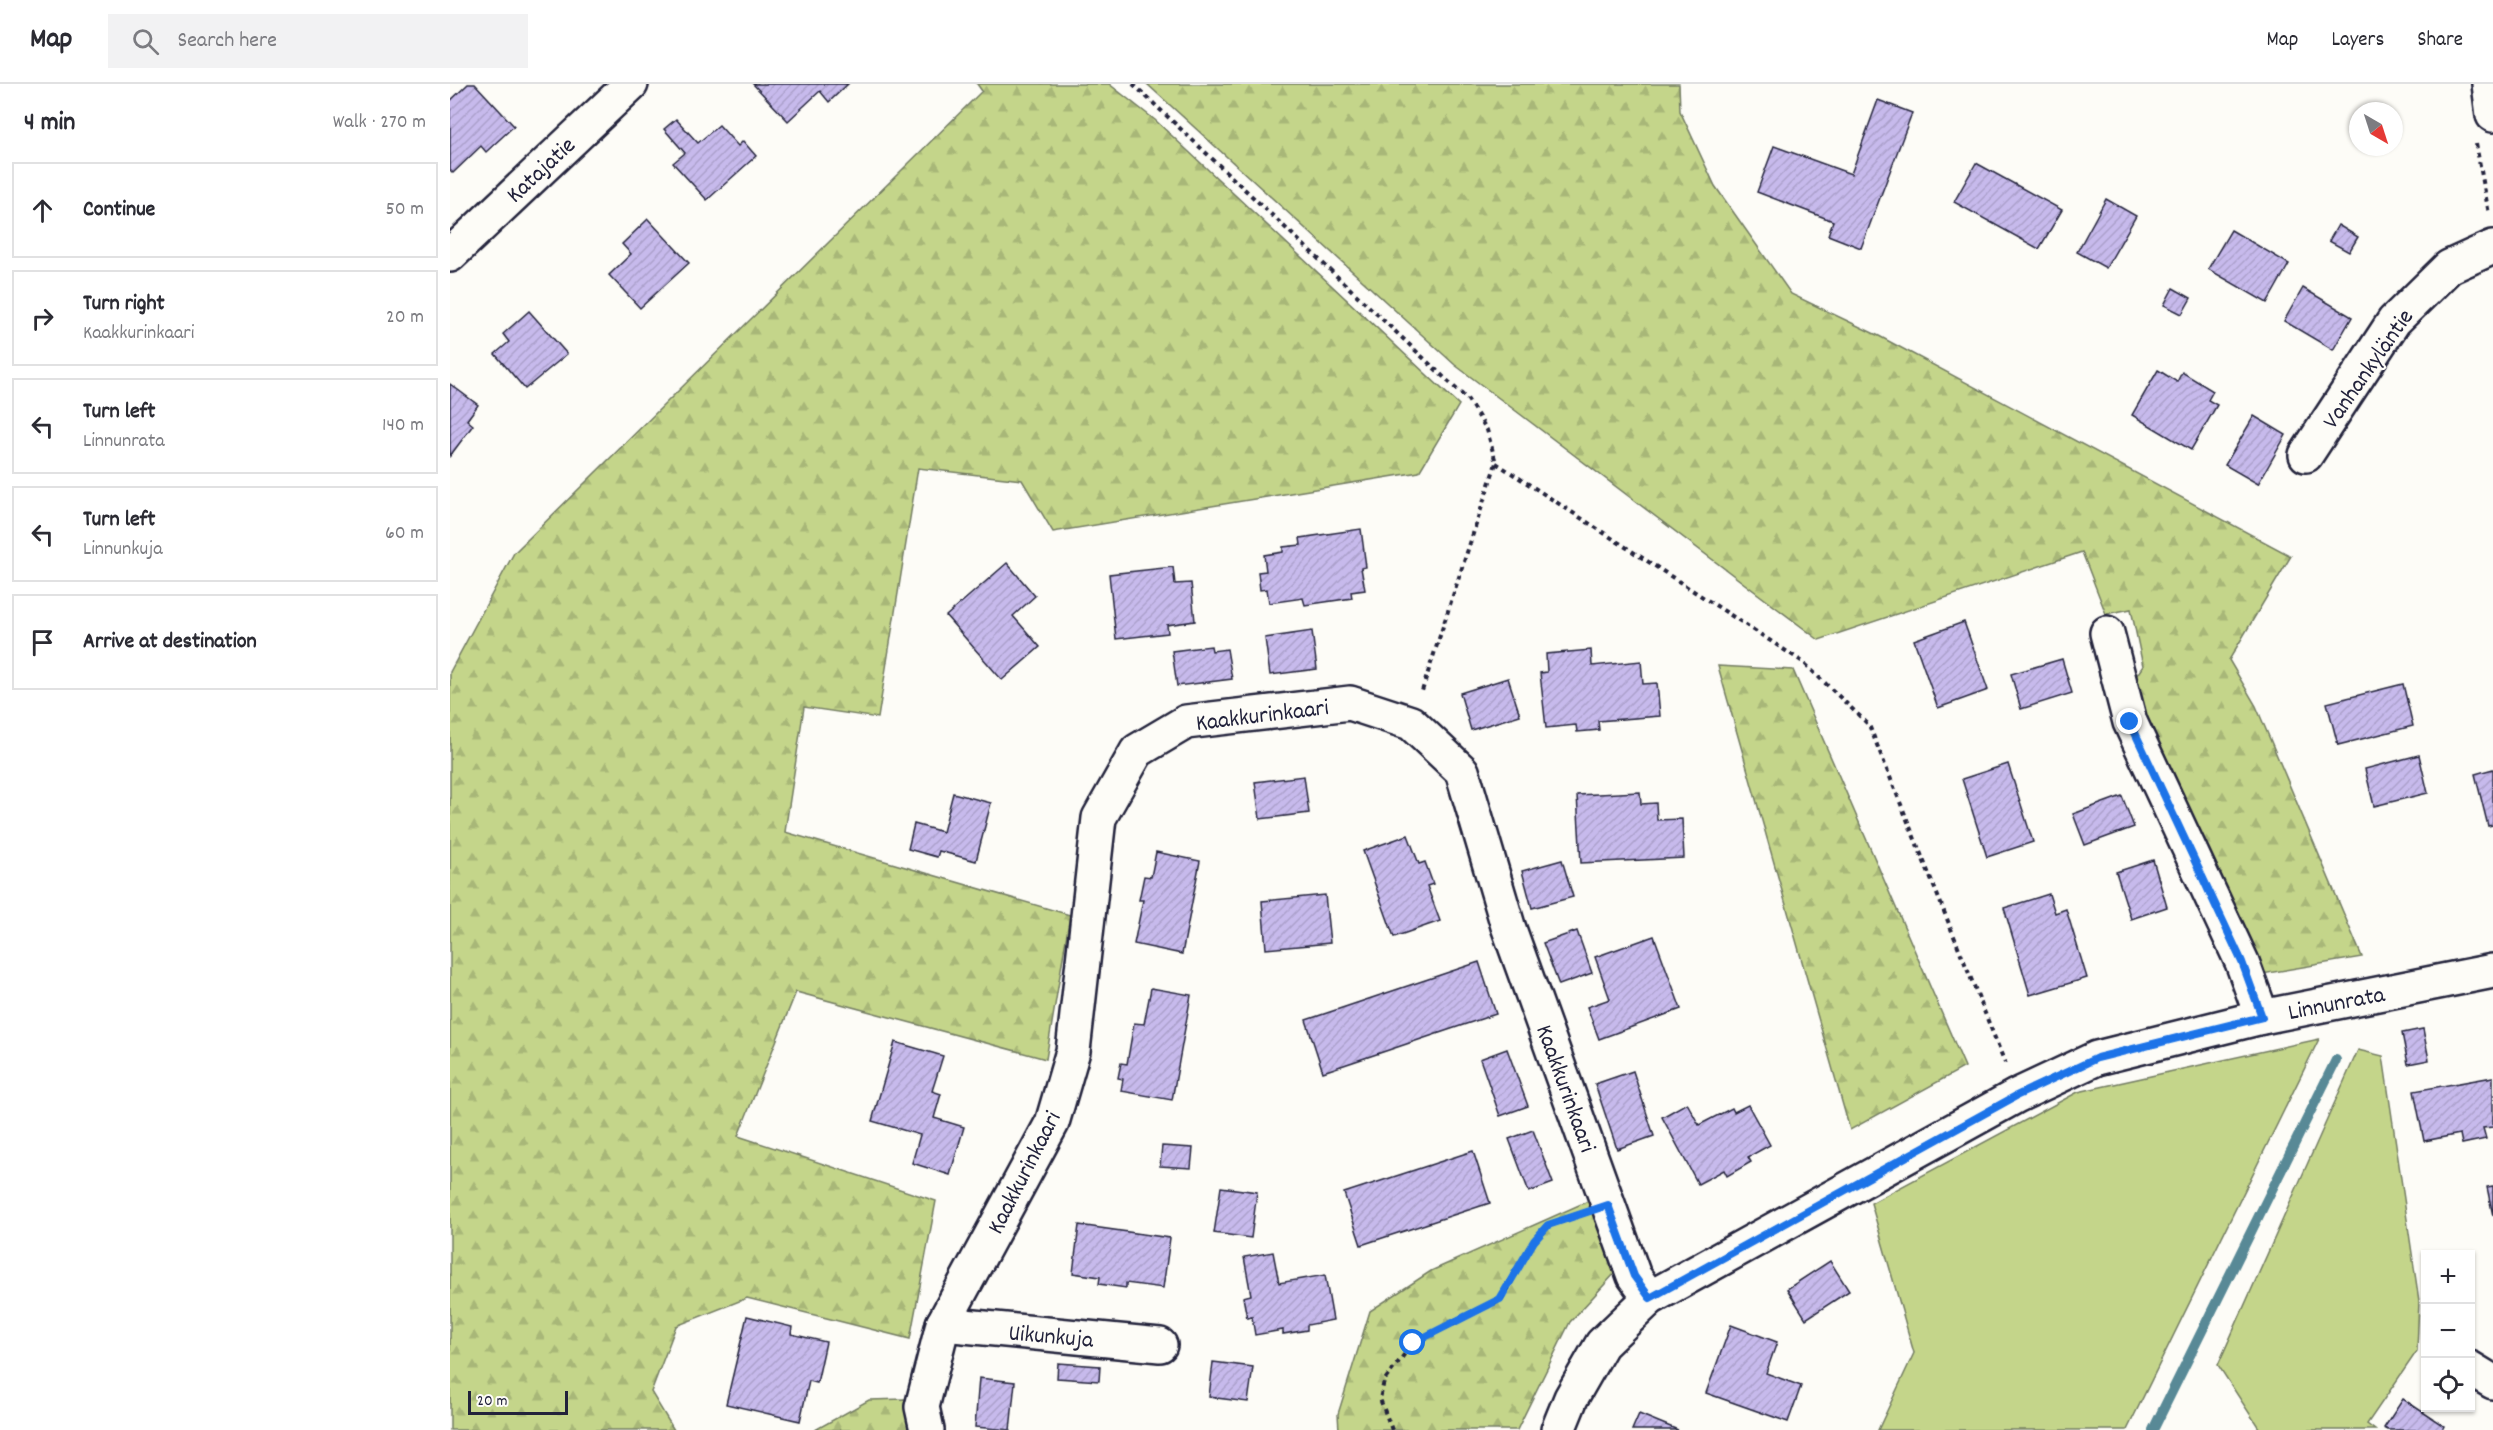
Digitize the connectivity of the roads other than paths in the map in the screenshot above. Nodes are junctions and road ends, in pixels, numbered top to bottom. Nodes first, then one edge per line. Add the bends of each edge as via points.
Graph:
1 (631, 84) edge
2 (2489, 84) edge
3 (2484, 126) edge
4 (2492, 232) edge
5 (450, 255) edge
6 (2306, 455) dead end
7 (2107, 633) dead end
8 (2493, 971) edge
9 (2262, 1017) junction
10 (1650, 1298) junction
11 (943, 1324) junction
12 (1160, 1345) dead end
13 (2475, 1371) edge
14 (2493, 1382) edge
15 (927, 1430) edge
16 (1558, 1430) edge

1 - 5 street, Katajatie
2 - 3 street
4 - 6 street, Vanhankyläntie via 2394,321
7 - 9 street via 2130,722 2242,962
8 - 9 street, Linnunrata
9 - 10 street, Linnunrata via 2097,1058 2016,1096
10 - 11 street, Kaakkurinkaari via 1634,1276 1508,926 1462,771 1411,723 1350,703 1186,722 1137,751 1099,818 1073,1051 1052,1123
10 - 16 street, Linnunrata via 1602,1344 1571,1398
11 - 12 street, Uikunkuja
11 - 15 street, Kaakkurinkaari via 922,1407
13 - 14 street

